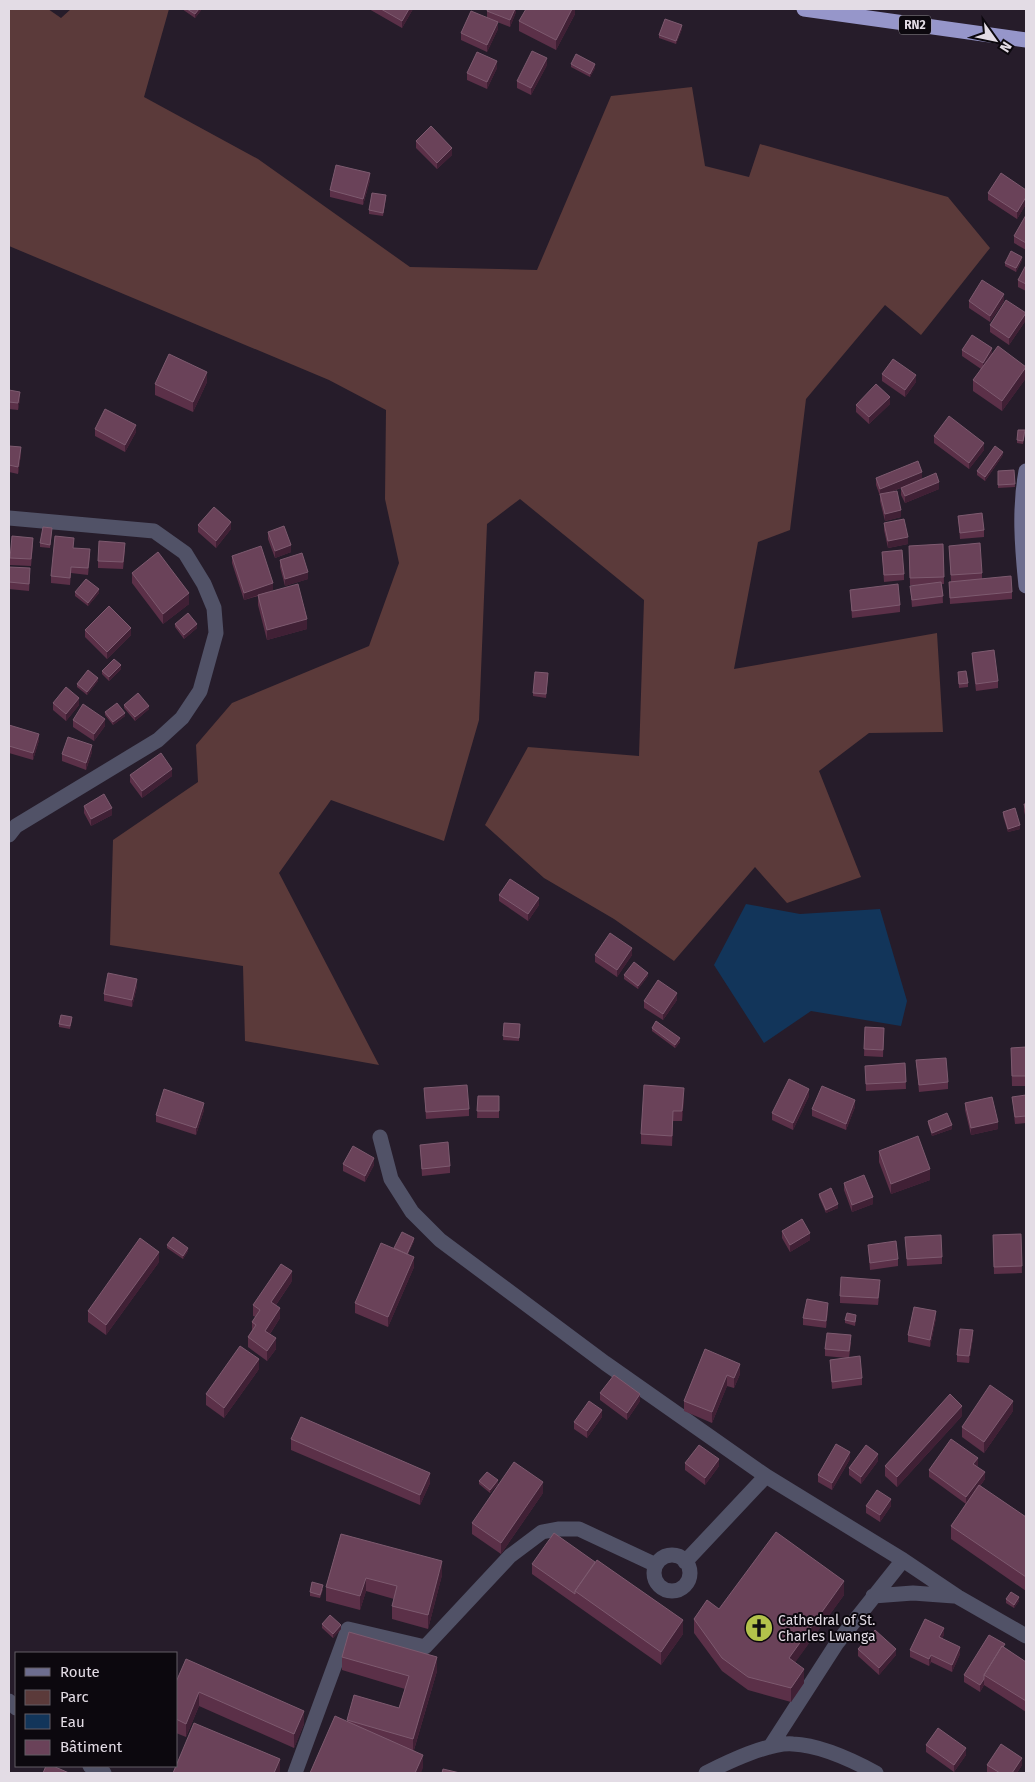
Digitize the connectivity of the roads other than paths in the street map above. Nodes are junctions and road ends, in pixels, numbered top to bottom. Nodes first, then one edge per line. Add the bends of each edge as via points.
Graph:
1 (804, 9) edge
2 (1026, 40) edge
3 (1026, 471) edge
4 (9, 518) edge
5 (1026, 586) edge
6 (9, 835) edge
7 (380, 1137) dead end
8 (766, 1476) junction
9 (903, 1560) junction
10 (685, 1562) junction
11 (656, 1565) junction
12 (873, 1596) junction
13 (958, 1597) junction
14 (1026, 1636) edge
15 (770, 1747) junction
16 (92, 1767) edge
17 (104, 1773) edge
18 (295, 1773) edge
19 (706, 1773) edge
20 (876, 1773) edge

1 - 2 highway, RN2
3 - 5 street via 1022,539
4 - 6 street via 154,531 185,553 204,584 214,608 216,633 200,691 182,718 158,740 16,826
7 - 8 street via 391,1179 412,1212 440,1240 605,1363
8 - 9 street
8 - 10 street
9 - 12 street
9 - 13 street
10 - 11 street via 667,1556
10 - 11 street via 689,1568 687,1582 670,1591 663,1589 655,1578
11 - 18 street via 579,1529 542,1532 510,1556 425,1647 348,1629
12 - 13 street via 913,1593
12 - 15 street via 837,1643
13 - 14 street
15 - 19 street
15 - 20 street via 791,1743 810,1746
16 - 17 street

